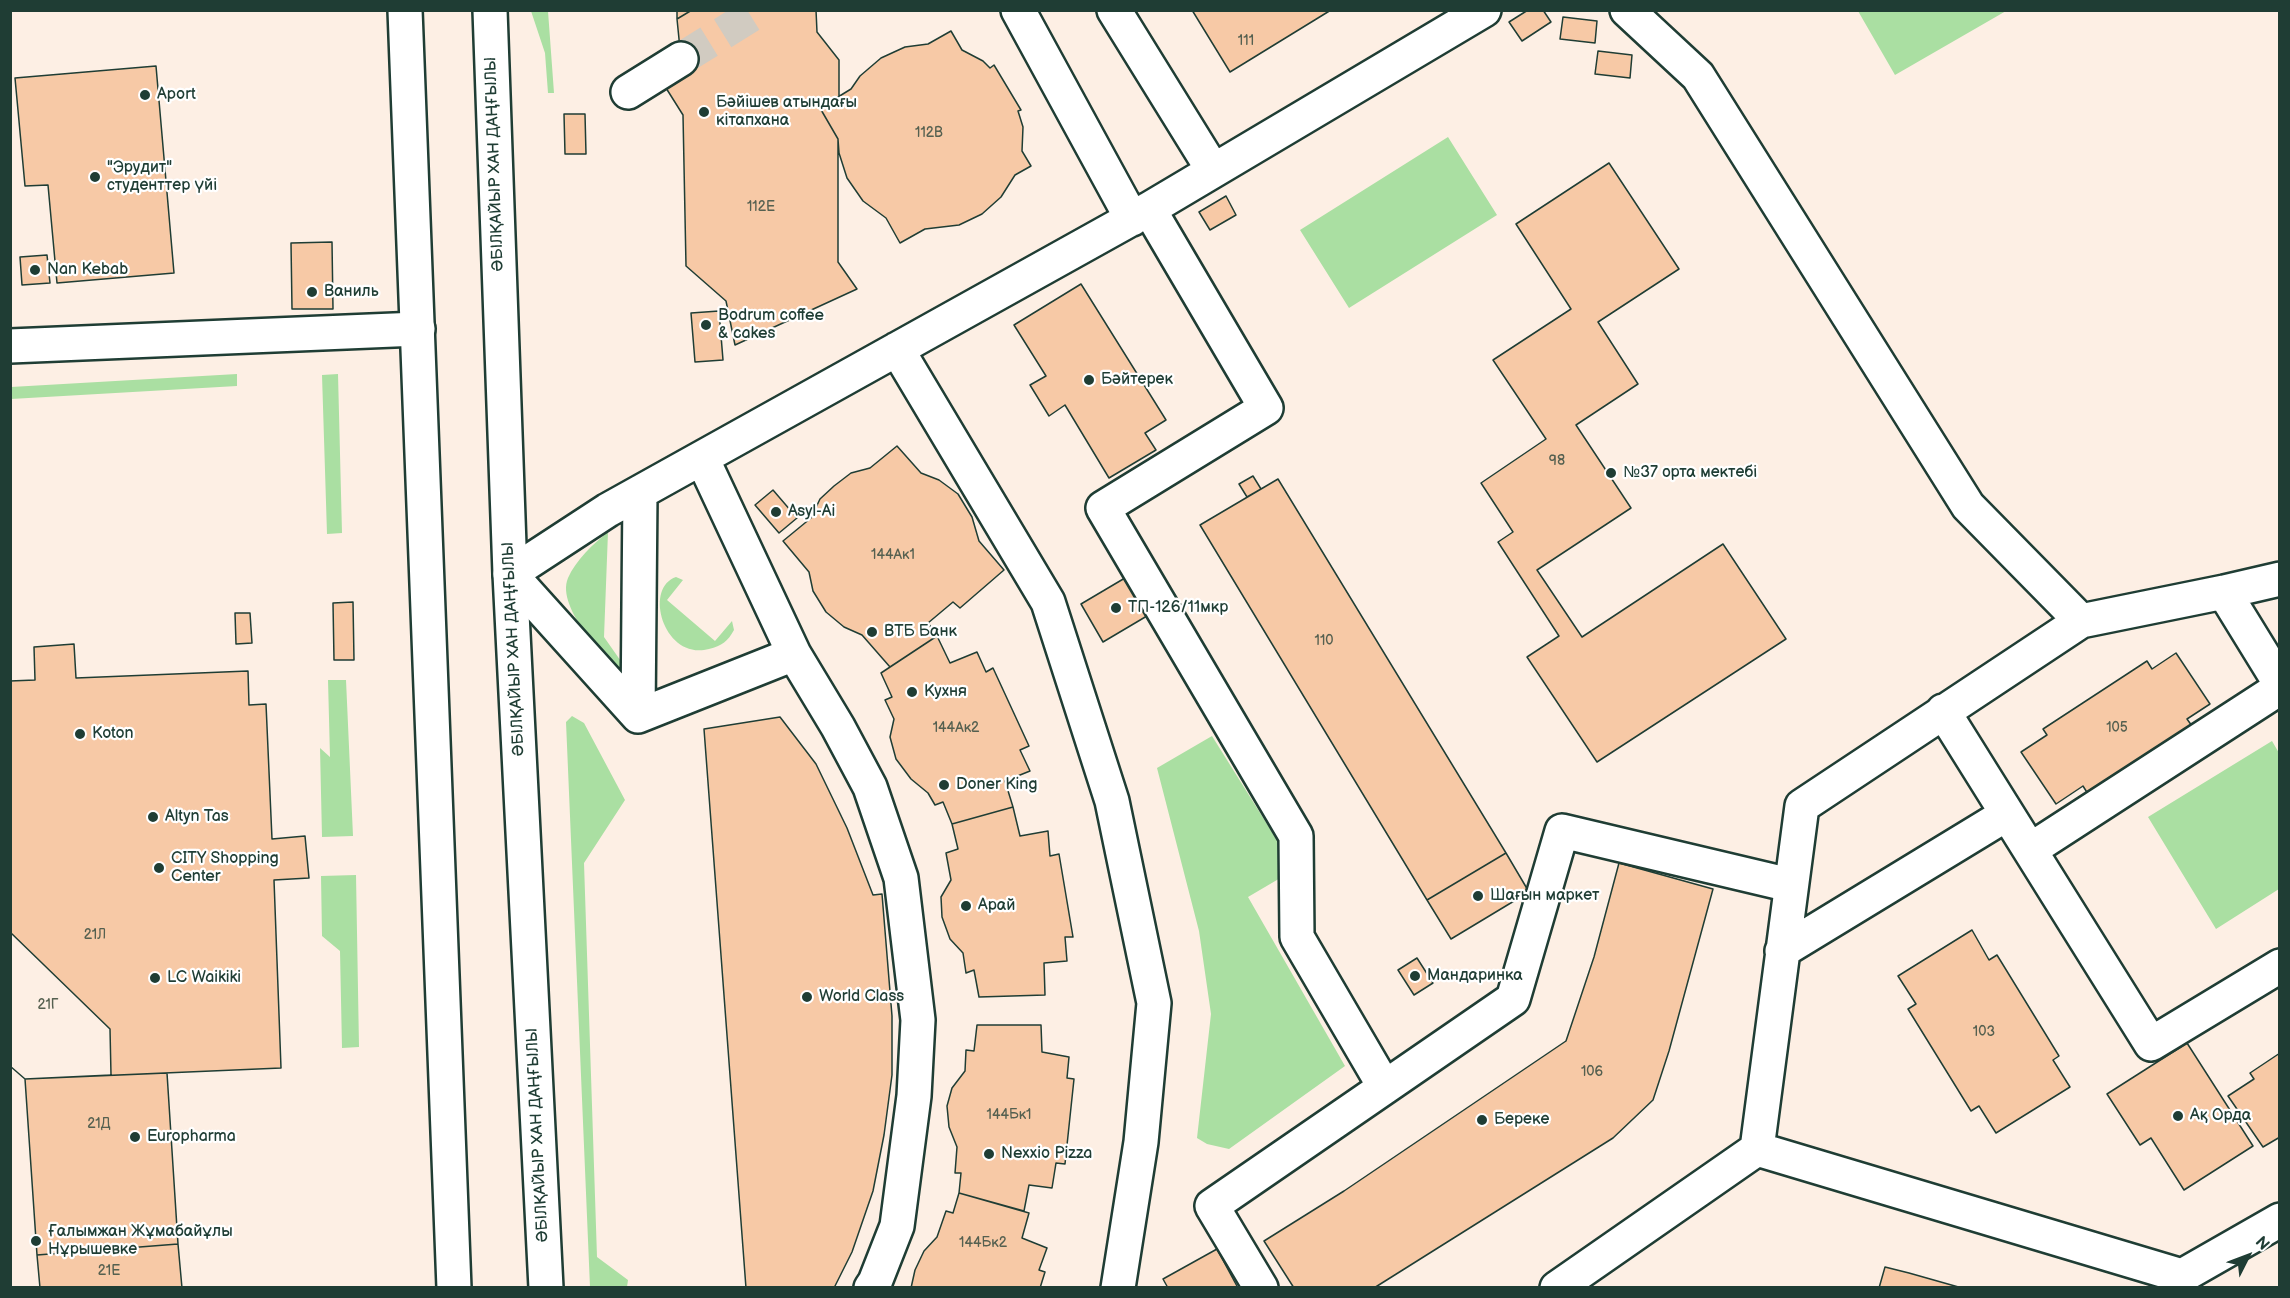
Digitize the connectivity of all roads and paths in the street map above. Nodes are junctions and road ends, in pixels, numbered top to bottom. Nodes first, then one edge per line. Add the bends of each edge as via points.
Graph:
1 (405, 10) edge
2 (490, 10) edge
3 (1018, 10) edge
4 (1114, 10) edge
5 (1484, 10) edge
6 (1627, 10) edge
7 (681, 59) tunnel mouth
8 (628, 92) dead end
9 (1214, 171) junction
10 (1140, 214) junction
11 (418, 329) junction
12 (10, 346) edge
13 (897, 349) junction
14 (702, 459) junction
15 (640, 493) junction
16 (510, 574) junction
17 (2280, 579) edge
18 (2224, 592) junction
19 (2081, 621) junction
20 (794, 654) junction
21 (2280, 683) edge
22 (2280, 688) edge
23 (1943, 711) junction
24 (639, 716) junction
25 (2007, 814) junction
26 (2030, 850) junction
27 (1790, 885) junction
28 (1782, 951) junction
29 (2280, 966) edge
30 (1384, 1086) junction
31 (1757, 1149) junction
32 (2280, 1220) edge
33 (454, 1287) edge
34 (546, 1287) edge
35 (870, 1287) edge
36 (1118, 1287) edge
37 (1261, 1287) edge
38 (1557, 1287) edge

1 - 11 street
2 - 16 street, ӘБІЛҚАЙЫР ХАН ДАҢҒЫЛЫ
3 - 10 street
4 - 9 street
5 - 9 street
6 - 19 street via 1698,76 1968,506
7 - 8 street
9 - 10 street
10 - 13 street
10 - 30 street via 1266,408 1103,508 1296,836 1298,937
11 - 12 street
11 - 33 street
13 - 14 street
13 - 36 street via 1048,602 1112,801 1154,1003 1141,1142
14 - 15 street
14 - 20 street
15 - 16 street
15 - 24 street
16 - 24 street
16 - 34 street, ӘБІЛҚАЙЫР ХАН ДАҢҒЫЛЫ
17 - 18 street
18 - 19 street
18 - 21 street
19 - 23 street
20 - 24 street
20 - 35 street via 870,787 901,878 904,902 918,1020 914,1096 897,1226
22 - 26 street
23 - 25 street
23 - 27 street via 1802,806
25 - 26 street
25 - 28 street
26 - 29 street via 2151,1044
27 - 28 street
27 - 30 street via 1562,831 1512,999
28 - 31 street
30 - 37 street via 1212,1206
31 - 32 street via 2182,1276
31 - 38 street

